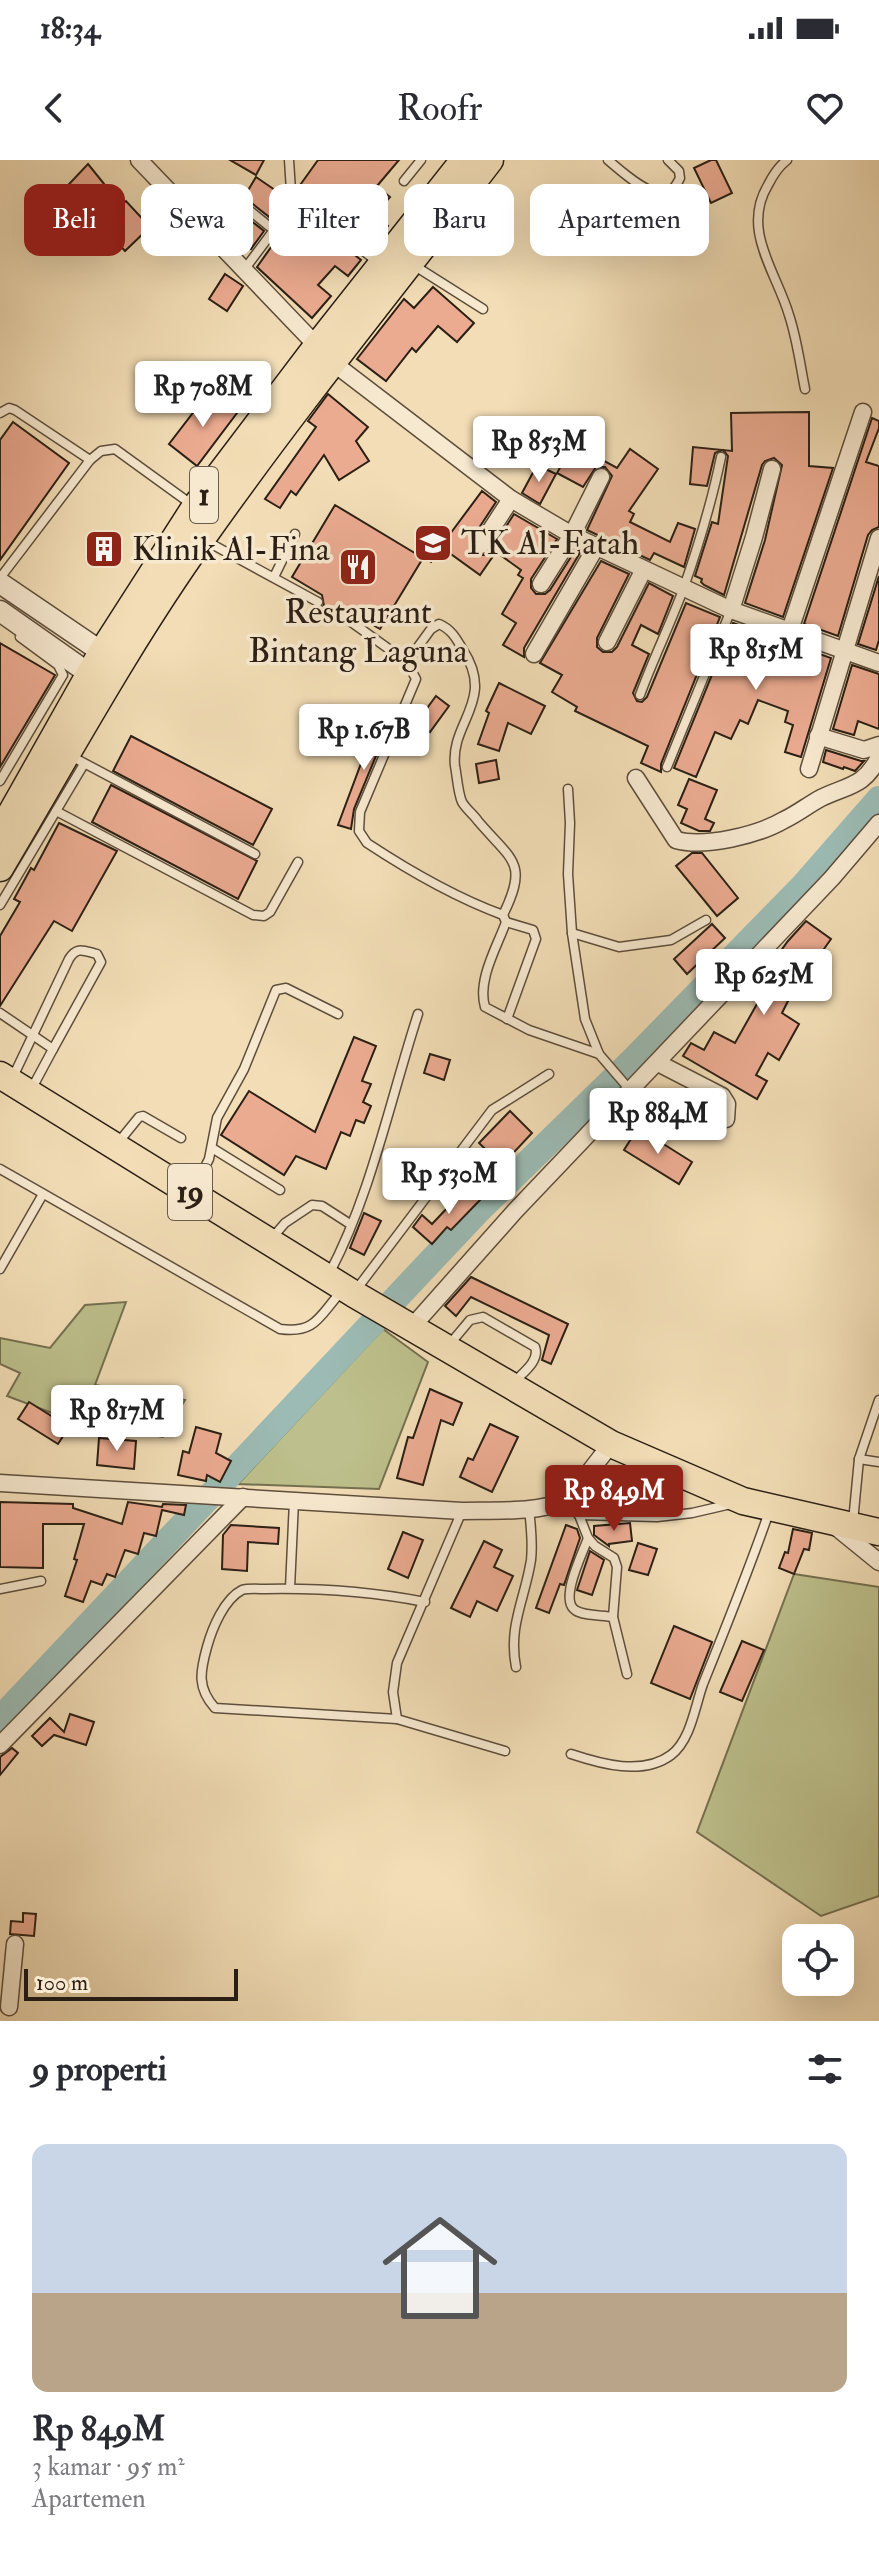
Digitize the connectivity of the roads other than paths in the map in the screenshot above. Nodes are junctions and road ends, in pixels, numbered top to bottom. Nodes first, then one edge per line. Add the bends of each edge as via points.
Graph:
1 (139, 160) edge
2 (289, 160) edge
3 (421, 160) edge
4 (490, 160) edge
5 (608, 160) edge
6 (668, 160) edge
7 (787, 160) edge
8 (457, 163) edge
9 (404, 181) dead end
10 (291, 184) edge
11 (253, 213) edge
12 (269, 226) edge
13 (269, 238) edge
14 (370, 256) edge
15 (411, 263) junction
16 (383, 266) junction
17 (243, 271) junction
18 (483, 309) dead end
19 (324, 354) junction
20 (805, 389) dead end
21 (863, 412) dead end
22 (0, 413) edge
23 (721, 457) dead end
24 (90, 460) junction
25 (772, 469) dead end
26 (601, 477) dead end
27 (511, 499) junction
28 (195, 507) junction
29 (295, 534) dead end
30 (572, 535) junction
31 (879, 538) edge
32 (202, 539) junction
33 (481, 545) dead end
34 (596, 547) junction
35 (643, 571) junction
36 (274, 577) junction
37 (0, 580) edge
38 (541, 584) dead end
39 (683, 589) junction
40 (318, 602) dead end
41 (731, 610) junction
42 (0, 611) edge
43 (340, 614) dead end
44 (0, 622) edge
45 (789, 633) junction
46 (607, 642) dead end
47 (844, 650) junction
48 (534, 654) dead end
49 (407, 662) junction
50 (879, 663) edge
51 (104, 670) junction
52 (640, 695) dead end
53 (818, 736) junction
54 (879, 745) edge
55 (879, 757) edge
56 (76, 759) junction
57 (667, 767) dead end
58 (809, 769) dead end
59 (636, 778) dead end
60 (7, 782) edge
61 (568, 789) dead end
62 (56, 811) junction
63 (879, 823) edge
64 (0, 833) edge
65 (255, 854) dead end
66 (298, 862) dead end
67 (0, 868) edge
68 (0, 905) edge
69 (504, 918) junction
70 (706, 920) dead end
71 (572, 933) junction
72 (0, 1013) edge
73 (338, 1014) dead end
74 (418, 1014) dead end
75 (507, 1019) junction
76 (32, 1035) junction
77 (53, 1049) junction
78 (602, 1058) junction
79 (658, 1063) junction
80 (549, 1074) dead end
81 (9, 1081) edge
82 (626, 1086) junction
83 (726, 1119) dead end
84 (181, 1138) dead end
85 (114, 1148) junction
86 (212, 1148) junction
87 (0, 1169) edge
88 (280, 1190) dead end
89 (191, 1192) junction
90 (43, 1194) junction
91 (350, 1224) junction
92 (270, 1240) junction
93 (0, 1269) edge
94 (341, 1287) junction
95 (409, 1326) junction
96 (446, 1348) junction
97 (510, 1387) junction
98 (879, 1400) edge
99 (877, 1414) edge
100 (611, 1444) junction
101 (859, 1459) junction
102 (879, 1462) edge
103 (0, 1483) edge
104 (240, 1497) junction
105 (294, 1500) junction
106 (743, 1501) junction
107 (565, 1502) junction
108 (770, 1507) junction
109 (528, 1508) junction
110 (462, 1511) junction
111 (579, 1515) junction
112 (841, 1524) junction
113 (879, 1532) edge
114 (588, 1538) junction
115 (879, 1562) edge
116 (41, 1581) dead end
117 (290, 1588) junction
118 (0, 1589) edge
119 (425, 1602) junction
120 (613, 1617) junction
121 (516, 1667) dead end
122 (627, 1674) dead end
123 (397, 1719) junction
124 (0, 1745) edge
125 (505, 1751) dead end
126 (571, 1754) dead end
127 (15, 1944) dead end
128 (10, 2010) edge

1 - 17 street
2 - 10 lane
3 - 9 lane
4 - 15 highway, 1
5 - 6 lane via 659,194 674,189 680,178
7 - 20 lane via 761,195 756,225 789,314
8 - 16 highway, 1
11 - 12 lane
13 - 17 lane
14 - 16 lane
15 - 18 lane
15 - 19 highway, 1
16 - 19 highway, 1
17 - 19 street
19 - 27 street
19 - 28 highway, 1
19 - 32 highway, 1
21 - 45 street
22 - 24 lane via 15,410
23 - 39 lane
24 - 28 lane via 115,449
24 - 37 lane
25 - 41 street
26 - 30 street
27 - 30 street
27 - 33 street
28 - 51 highway, 1
29 - 36 lane
30 - 34 street
30 - 38 street
31 - 47 street
32 - 36 lane
32 - 51 highway, 1
34 - 35 street
34 - 48 street
35 - 39 street
35 - 46 street
36 - 40 lane
37 - 51 street
39 - 41 street
39 - 52 lane
41 - 45 street
41 - 57 lane
42 - 51 street
43 - 49 lane
44 - 60 lane via 58,665 63,675
45 - 47 street
47 - 50 street
47 - 53 street
49 - 69 lane via 416,679 360,812 359,831 367,843 423,880
49 - 69 lane via 439,624 449,628 474,667 471,709 454,750 455,766 462,802 515,868 515,889
51 - 56 highway, 1
51 - 60 highway, 1
53 - 54 street via 864,750
53 - 58 street
55 - 59 street via 863,779 783,821 709,842 676,840
56 - 62 lane
56 - 65 lane
56 - 67 highway, 1
60 - 64 highway, 1
61 - 71 lane
62 - 66 lane via 253,915 270,912
62 - 68 lane
63 - 79 street
69 - 75 lane via 482,996 485,1007
69 - 75 lane via 533,930 536,939
70 - 71 lane via 671,940 619,947
71 - 78 lane via 585,1019
72 - 76 lane
73 - 86 lane via 286,988 276,990 244,1069 217,1118
74 - 91 lane
75 - 78 lane
76 - 77 lane
76 - 77 lane via 74,951 97,954 101,962
76 - 81 lane
77 - 81 lane
78 - 82 lane
79 - 82 street
79 - 83 street via 722,1096
80 - 94 lane via 492,1110 370,1269
81 - 85 highway, 19
82 - 95 street
84 - 85 lane via 143,1116
85 - 89 highway, 19
86 - 88 lane
86 - 89 lane
87 - 90 lane
89 - 92 highway, 19
90 - 93 lane
90 - 94 lane via 280,1329 310,1328
91 - 92 lane via 312,1205
91 - 94 lane via 338,1256
92 - 94 highway, 19
94 - 95 highway, 19
95 - 96 highway, 19
96 - 97 highway, 19
96 - 97 lane via 475,1317 535,1347 537,1357
97 - 100 highway, 19
98 - 99 lane
99 - 101 lane
100 - 106 highway, 19
100 - 107 street
101 - 102 lane
101 - 112 lane
103 - 104 street
104 - 105 street
104 - 124 street
105 - 110 street
105 - 117 lane
106 - 108 highway, 19
106 - 111 lane via 657,1517
107 - 109 street
107 - 111 lane
108 - 112 highway, 19
108 - 126 lane via 689,1729 674,1754 635,1767
109 - 110 street
109 - 121 lane via 531,1560 515,1622
110 - 119 lane
111 - 114 lane
112 - 113 highway, 19
112 - 115 street
114 - 120 lane via 614,1558 617,1567
114 - 120 lane via 568,1592 570,1604 577,1611
116 - 118 lane
117 - 119 lane
117 - 123 lane via 243,1590 230,1601 211,1633 200,1673 207,1699 215,1708
119 - 123 lane via 397,1663
120 - 122 lane
123 - 125 lane
127 - 128 street

